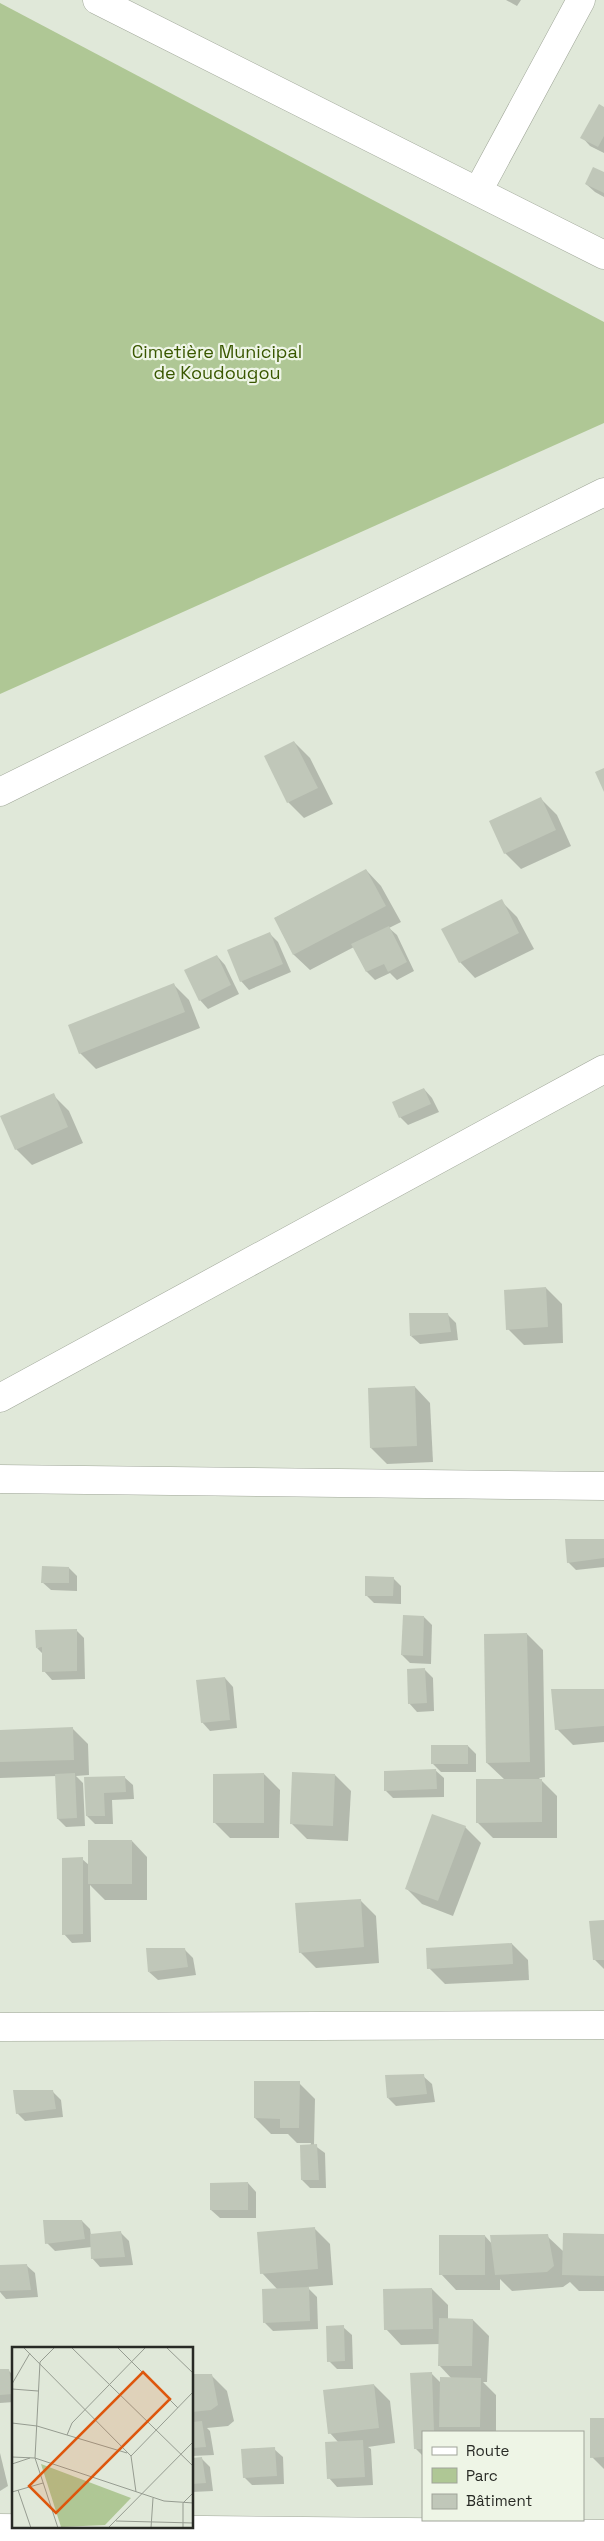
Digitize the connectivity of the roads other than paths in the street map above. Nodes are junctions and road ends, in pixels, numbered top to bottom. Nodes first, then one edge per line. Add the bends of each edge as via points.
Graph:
1 (97, 0) edge
2 (580, 0) edge
3 (478, 191) junction
4 (604, 255) edge
5 (604, 492) edge
6 (0, 792) edge
7 (604, 1069) edge
8 (0, 1398) edge
9 (0, 1479) edge
10 (604, 1486) edge
11 (604, 2025) edge
12 (0, 2027) edge
13 (0, 2528) edge
14 (604, 2534) edge

1 - 3 street
2 - 3 street
3 - 4 street
5 - 6 street
7 - 8 street
9 - 10 street
11 - 12 street
13 - 14 street

